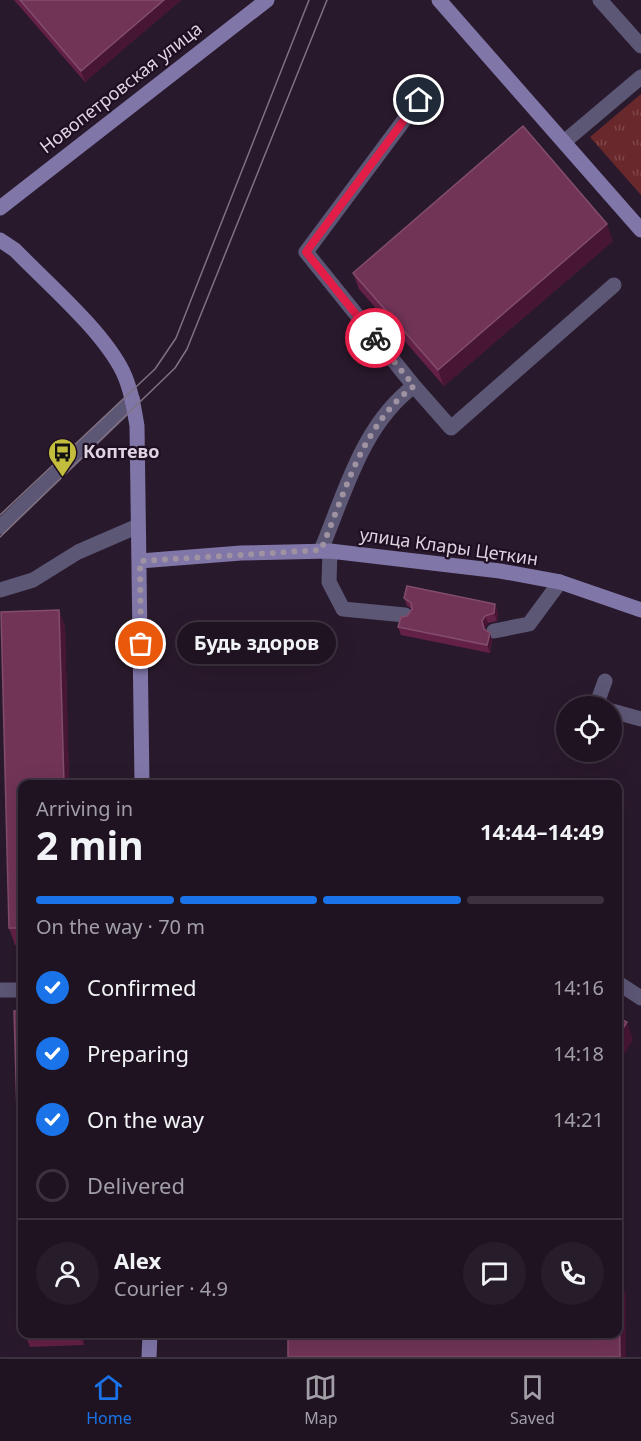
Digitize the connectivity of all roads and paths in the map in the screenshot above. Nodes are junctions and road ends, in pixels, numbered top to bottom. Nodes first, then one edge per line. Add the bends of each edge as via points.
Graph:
1 (267, 0) edge
2 (439, 0) edge
3 (600, 0) edge
4 (641, 46) edge
5 (641, 77) edge
6 (419, 100) dead end
7 (564, 142) junction
8 (0, 208) edge
9 (641, 230) edge
10 (0, 240) edge
11 (614, 285) dead end
12 (414, 386) junction
13 (133, 400) junction
14 (0, 526) edge
15 (138, 526) junction
16 (325, 550) junction
17 (140, 561) junction
18 (560, 582) junction
19 (0, 590) edge
20 (641, 610) edge
21 (405, 615) edge
22 (494, 632) dead end
23 (605, 681) dead end
24 (600, 696) edge
25 (622, 714) edge
26 (641, 719) edge
27 (142, 780) edge
28 (622, 986) edge
29 (0, 990) edge
30 (18, 990) edge
31 (641, 998) edge
32 (150, 1338) edge
33 (149, 1357) edge

1 - 8 street, Новопетровская улица
2 - 7 street
3 - 4 street
5 - 7 street
6 - 12 street via 306,252
7 - 9 street
10 - 13 street via 15,250 96,334 123,372
11 - 12 street via 451,428
12 - 16 street via 394,401 349,475
13 - 14 street
13 - 15 street
15 - 17 street
15 - 19 street via 78,552 33,580
16 - 17 street, улица Клары Цеткин
16 - 18 street, улица Клары Цеткин via 500,570
16 - 21 street via 329,582 343,609
17 - 27 street
18 - 20 street, улица Клары Цеткин
18 - 22 street via 529,624
23 - 24 street
25 - 26 street
28 - 31 street
29 - 30 street
32 - 33 street

